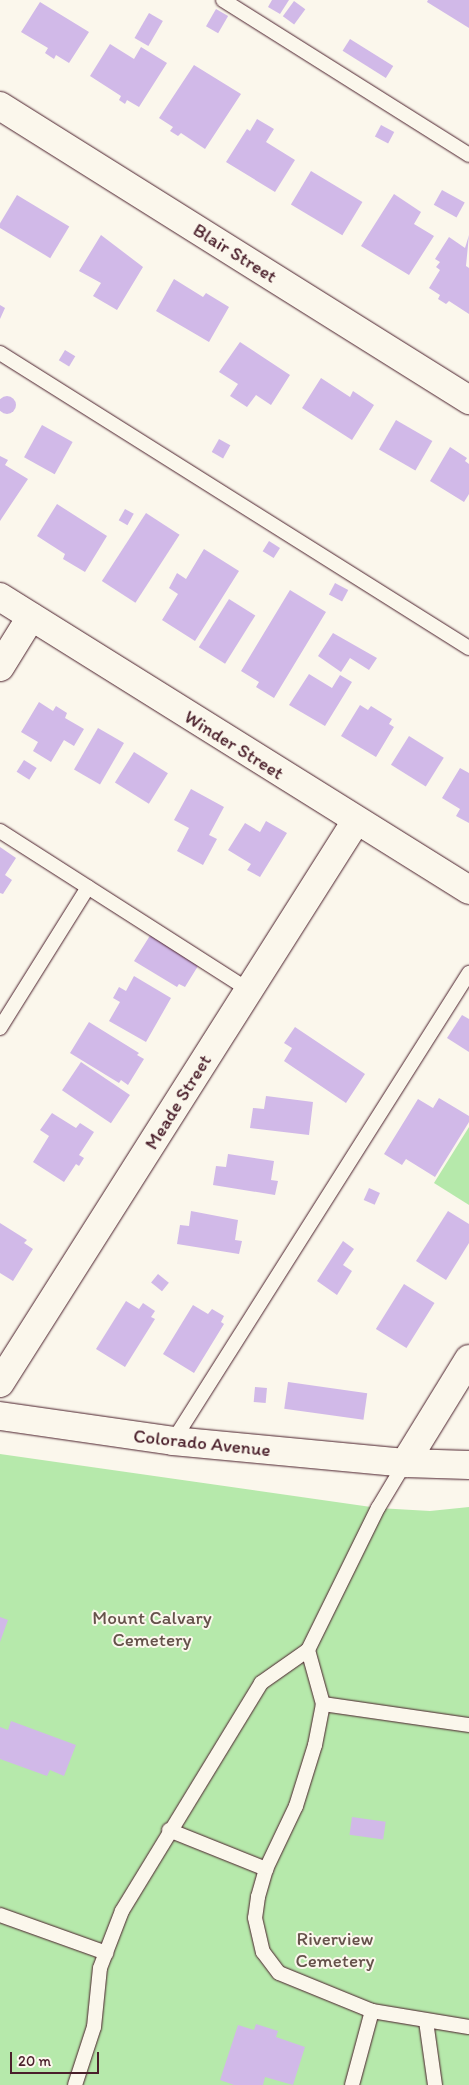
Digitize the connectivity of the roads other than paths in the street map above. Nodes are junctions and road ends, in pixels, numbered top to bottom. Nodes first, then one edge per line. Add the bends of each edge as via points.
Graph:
1 (223, 0) edge
2 (0, 106) edge
3 (469, 155) edge
4 (0, 352) edge
5 (469, 400) edge
6 (0, 597) edge
7 (31, 617) junction
8 (469, 648) edge
9 (0, 667) edge
10 (356, 821) junction
11 (0, 831) edge
12 (88, 887) junction
13 (469, 890) edge
14 (469, 973) edge
15 (249, 990) junction
16 (0, 1028) edge
17 (469, 1359) edge
18 (0, 1383) edge
19 (0, 1416) edge
20 (173, 1441) junction
21 (405, 1463) junction
22 (469, 1465) edge
23 (308, 1650) junction
24 (322, 1704) junction
25 (469, 1725) edge
26 (169, 1830) junction
27 (266, 1869) junction
28 (0, 1915) edge
29 (106, 1954) junction
30 (372, 2011) junction
31 (426, 2021) junction
32 (469, 2027) edge
33 (75, 2085) edge
34 (352, 2085) edge
35 (434, 2085) edge

1 - 3 lane
2 - 5 street, Blair Street
4 - 8 lane
6 - 7 street, Winder Street
7 - 9 street
7 - 10 street, Winder Street
10 - 13 street, Winder Street
10 - 15 street, Meade Street
11 - 12 lane
12 - 15 lane
12 - 16 lane
14 - 20 lane
15 - 18 street, Meade Street
17 - 21 street
19 - 20 street, Colorado Avenue
20 - 21 street, Colorado Avenue
21 - 22 street, Colorado Avenue
21 - 23 lane via 378,1508
23 - 24 lane
23 - 26 lane via 261,1683
24 - 25 lane
24 - 27 lane via 315,1745 296,1806
26 - 27 lane
26 - 29 lane via 122,1911
27 - 30 lane via 255,1918 263,1952 279,1973
28 - 29 lane
29 - 33 lane via 100,1968 94,2027
30 - 31 lane
30 - 34 lane
31 - 32 lane
31 - 35 lane

